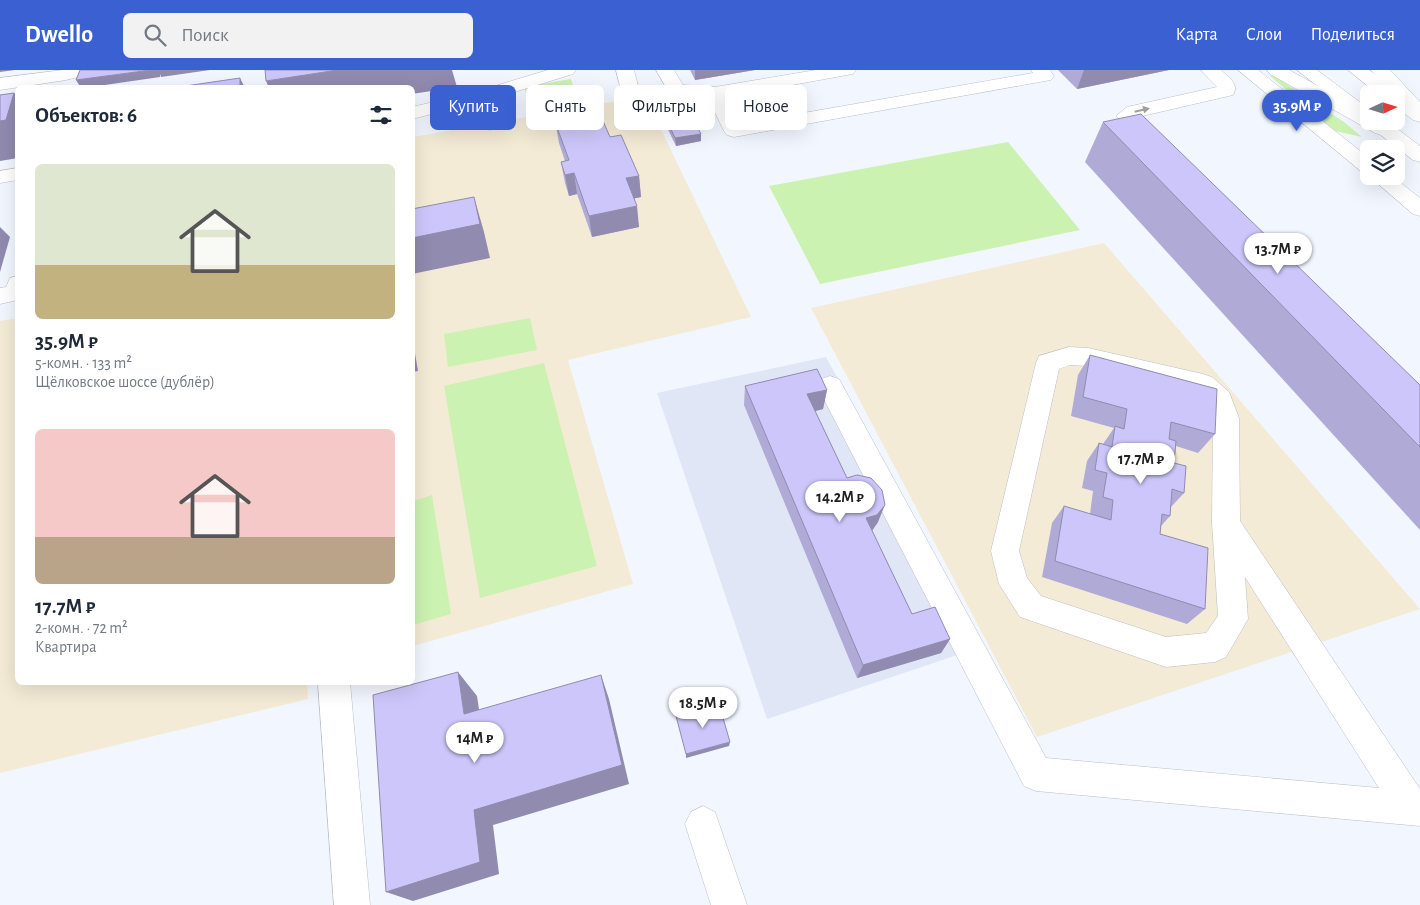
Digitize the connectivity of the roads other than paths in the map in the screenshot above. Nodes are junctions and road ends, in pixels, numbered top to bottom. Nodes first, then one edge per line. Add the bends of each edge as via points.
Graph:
1 (84, 70) edge
2 (567, 70) edge
3 (625, 70) edge
4 (665, 70) edge
5 (847, 70) edge
6 (1040, 70) edge
7 (1210, 70) edge
8 (1247, 70) edge
9 (1276, 70) edge
10 (1306, 70) edge
11 (1357, 70) edge
12 (1380, 70) edge
13 (64, 81) edge
14 (0, 84) edge
15 (629, 85) edge
16 (674, 85) edge
17 (1378, 85) edge
18 (516, 86) edge
19 (715, 93) joint
20 (1405, 104) edge
21 (430, 109) edge
22 (1360, 111) edge
23 (415, 112) edge
24 (1420, 114) edge
25 (1360, 116) edge
26 (1385, 130) edge
27 (1166, 156) edge
28 (1420, 156) edge
29 (1360, 161) edge
30 (15, 174) edge
31 (0, 177) edge
32 (1390, 185) edge
33 (1420, 209) edge
34 (15, 294) edge
35 (0, 296) edge
36 (830, 386) dead end
37 (1226, 524) junction
38 (334, 685) edge
39 (1416, 808) edge
40 (703, 824) dead end
41 (352, 905) edge
42 (729, 905) edge

1 - 13 street
2 - 18 street
3 - 15 street
4 - 16 street
5 - 19 street
6 - 19 street via 1045,76 734,131
27 -> 7 street via 1126,116 1226,91 1226,85
8 - 29 street
9 - 25 street
10 - 22 street
11 - 17 street
12 - 24 street
13 - 14 street
20 - 24 street
21 - 23 street
26 - 28 street
30 - 31 street
32 - 33 street
34 - 35 street
36 - 39 street via 1036,774
37 - 37 street via 1233,619 1215,647 1166,652 1031,607 1014,584 1004,551 1048,363 1068,356 1088,357 1202,384 1220,399 1226,418
37 - 39 street
38 - 41 street
40 - 42 street

